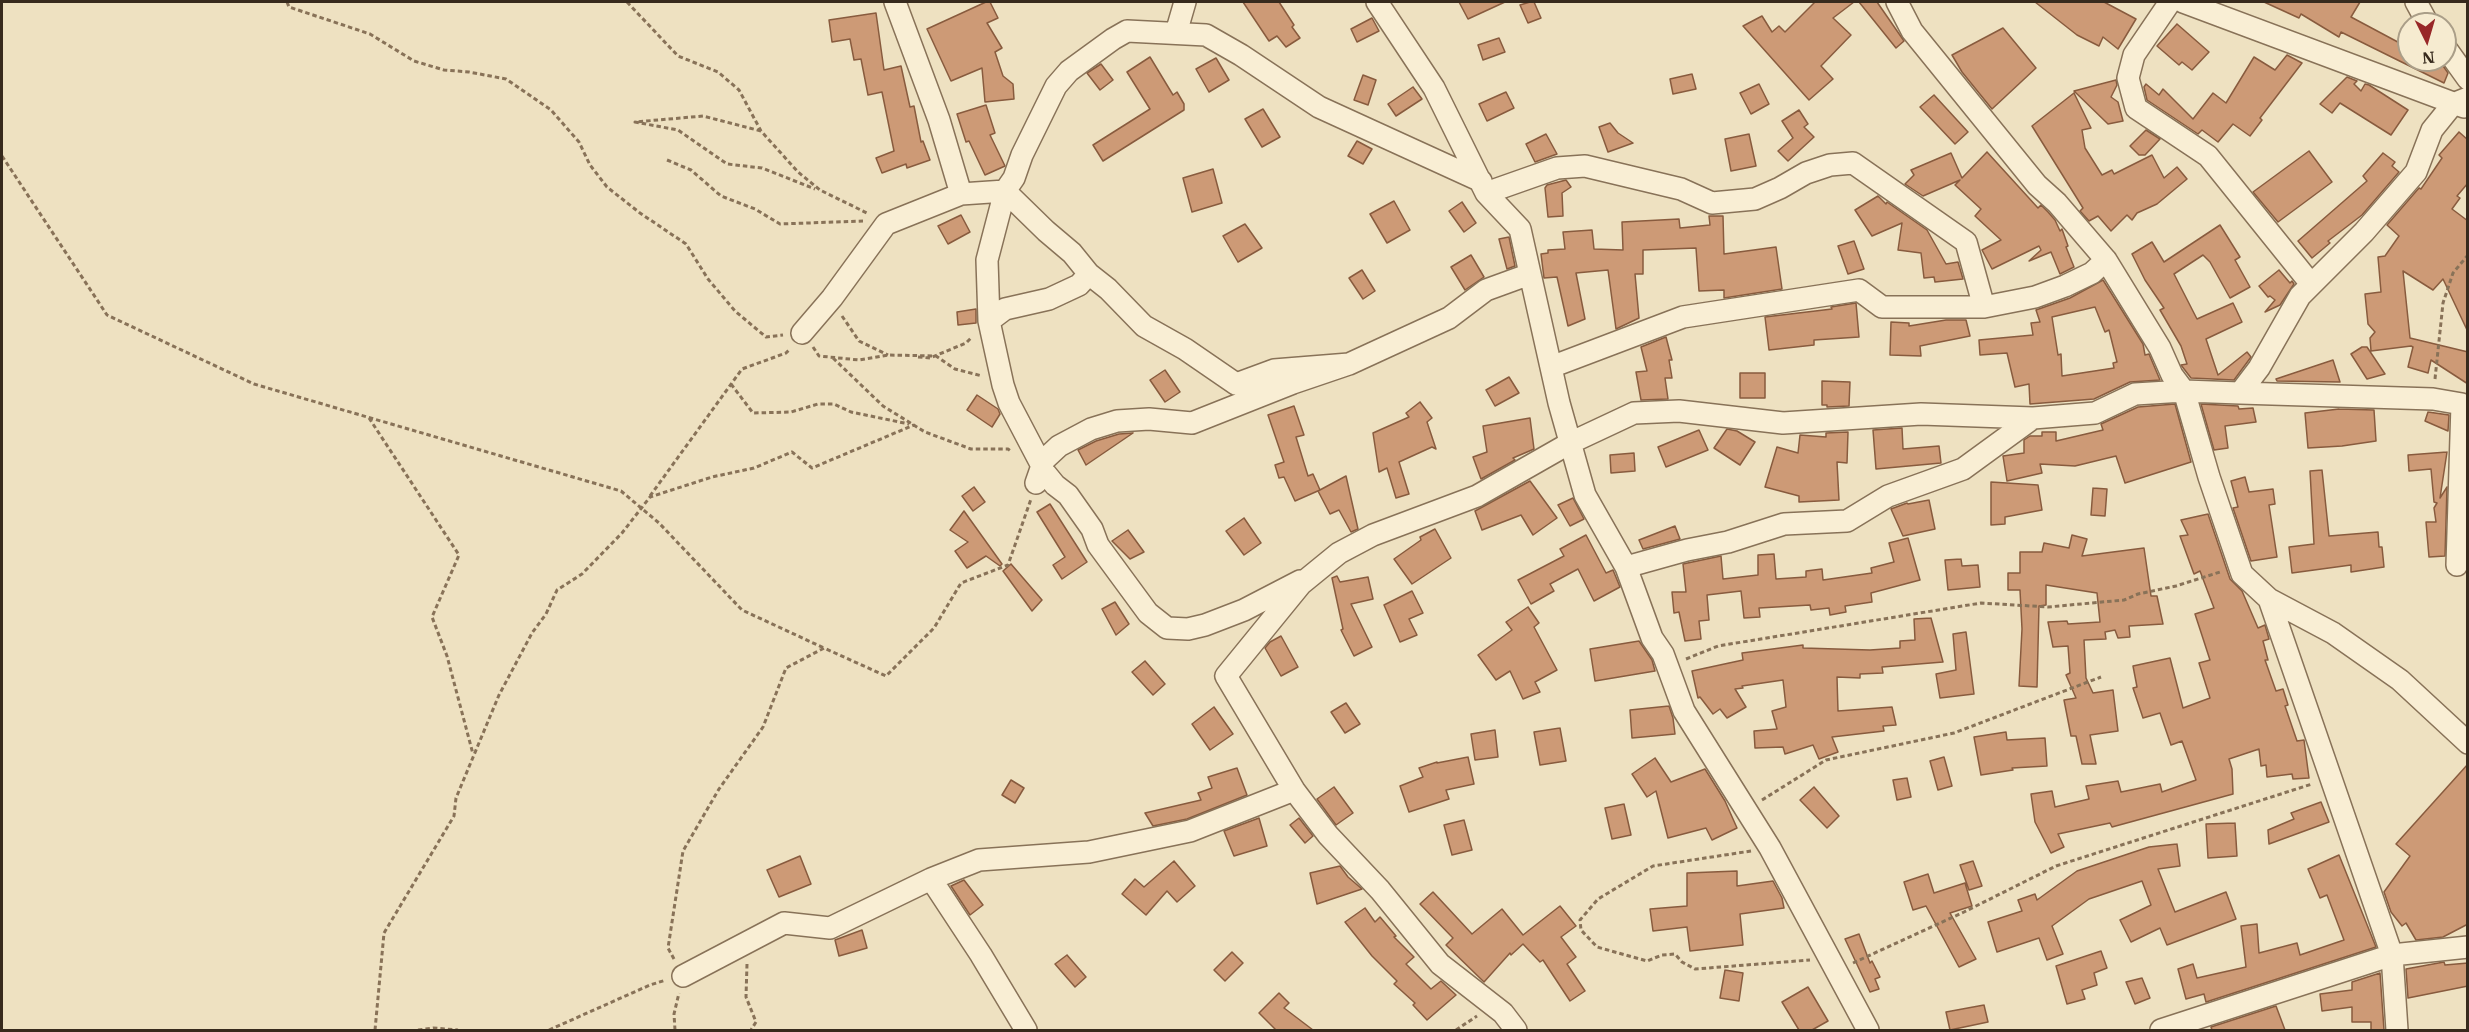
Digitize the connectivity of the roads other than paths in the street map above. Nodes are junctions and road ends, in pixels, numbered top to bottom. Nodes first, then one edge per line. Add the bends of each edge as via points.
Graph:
1 (896, 2) edge
2 (1185, 2) edge
3 (1377, 2) edge
4 (1897, 2) edge
5 (2170, 2) edge
6 (2183, 2) edge
7 (1176, 33) junction
8 (2457, 64) edge
9 (2468, 79) edge
10 (2463, 103) edge
11 (1483, 187) junction
12 (1005, 191) junction
13 (961, 194) junction
14 (2106, 260) junction
15 (1089, 274) junction
16 (1530, 274) junction
17 (2312, 284) junction
18 (1984, 307) junction
19 (989, 321) junction
20 (802, 333) road end
21 (1349, 364) junction
22 (1551, 367) junction
23 (2184, 391) junction
24 (2240, 393) junction
25 (2034, 418) junction
26 (1570, 442) junction
27 (1041, 473) junction
28 (2457, 565) dead end
29 (1626, 567) junction
30 (1309, 578) junction
31 (2268, 599) junction
32 (2468, 743) edge
33 (1294, 790) junction
34 (931, 879) junction
35 (2468, 947) edge
36 (2392, 955) junction
37 (683, 976) road end
38 (1026, 1030) edge
39 (1516, 1030) edge
40 (1868, 1030) edge
41 (2161, 1030) edge
42 (2397, 1030) edge

1 - 13 street
2 - 7 street
3 - 11 street via 1434,88
4 - 14 street via 1912,31 2037,185
5 - 17 street via 2134,55 2128,78 2136,108 2208,156
6 - 10 street
7 - 11 street via 1206,35 1319,107
7 - 12 street via 1127,31 1069,71 1056,86
8 - 9 street
10 - 17 street via 2432,130 2416,172
11 - 16 street via 1520,229
11 - 18 street via 1557,168 1584,166 1681,189 1712,203 1755,199 1806,173 1853,162 1966,242
12 - 13 street
12 - 15 street
12 - 19 street via 987,260
13 - 20 street via 886,224
14 - 18 street via 2092,273 2065,286 2036,297
14 - 23 street
15 - 19 street via 1079,285 1049,299 1005,309
15 - 21 street via 1144,326 1236,384 1274,370
16 - 21 street via 1486,290 1449,318
16 - 22 street
17 - 24 street via 2300,296 2259,368
18 - 22 street via 1882,307 1859,290 1683,318
19 - 27 street via 1009,403
21 - 27 street via 1192,423 1149,419 1100,426 1059,446
22 - 26 street
23 - 24 street
23 - 25 street via 2135,394 2096,413
23 - 31 street via 2242,574
24 - 28 street via 2433,399 2462,404
25 - 26 street via 1921,414 1783,423 1679,411 1634,413
25 - 29 street via 1963,469 1888,496 1847,521 1784,524
26 - 29 street via 1585,495
26 - 30 street via 1477,496 1372,535 1340,553
27 - 30 street via 1068,495 1092,529 1098,545 1148,613 1167,628 1205,625
29 - 40 street via 1684,711 1770,848
30 - 33 street via 1226,676
31 - 32 street via 2333,633 2400,680
31 - 36 street
33 - 34 street via 1190,831 1089,852 979,860
33 - 39 street via 1328,836 1380,890 1440,964 1503,1013
34 - 37 street via 830,928 784,923
34 - 38 street
35 - 36 street
36 - 41 street
36 - 42 street

